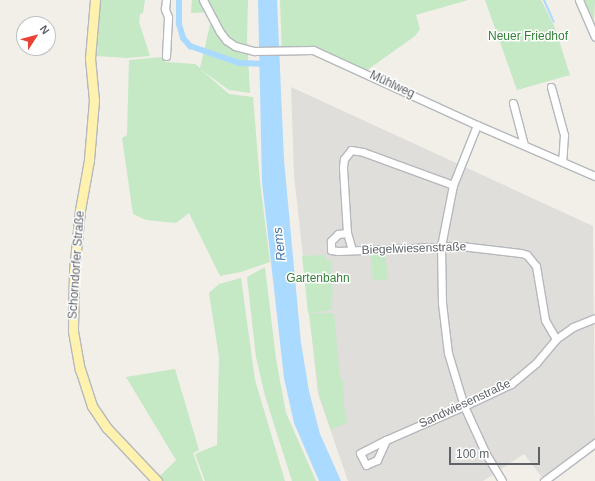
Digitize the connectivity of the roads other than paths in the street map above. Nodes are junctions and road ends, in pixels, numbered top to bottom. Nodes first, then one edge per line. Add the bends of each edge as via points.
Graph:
1 (95, 0) edge
2 (166, 0) edge
3 (203, 0) edge
4 (579, 0) edge
5 (595, 37) edge
6 (166, 56) dead end
7 (551, 87) dead end
8 (513, 103) dead end
9 (477, 125) junction
10 (524, 145) junction
11 (562, 161) junction
12 (595, 176) edge
13 (454, 185) junction
14 (347, 233) junction
15 (441, 246) junction
16 (352, 250) junction
17 (595, 318) edge
18 (556, 339) junction
19 (464, 406) junction
20 (386, 440) dead end
21 (595, 443) edge
22 (157, 481) edge
23 (502, 481) edge
24 (544, 481) edge

1 - 22 main road, Schorndorfer Straße via 90,58 94,100 89,160 80,210 74,271 73,331 80,369 92,406 107,428
2 - 6 street
3 - 9 street, Mühlweg via 226,40 244,49 314,50
4 - 5 street
7 - 11 street via 564,135
8 - 10 street
9 - 10 street, Mühlweg
9 - 13 street
10 - 11 street, Mühlweg
11 - 12 street, Mühlweg
13 - 14 street via 363,152 350,150 344,159 343,168
13 - 15 street
14 - 16 street
14 - 16 street, Biegelwiesenstraße via 333,237 331,250
15 - 16 street, Biegelwiesenstraße
15 - 18 street, Biegelwiesenstraße via 461,246 527,255 536,266 544,320
15 - 19 street via 445,333 448,353
17 - 18 street, Sandwiesenstraße via 573,327
18 - 19 street, Sandwiesenstraße via 536,363 510,384
19 - 20 street, Sandwiesenstraße
19 - 23 street via 486,454
21 - 24 street

